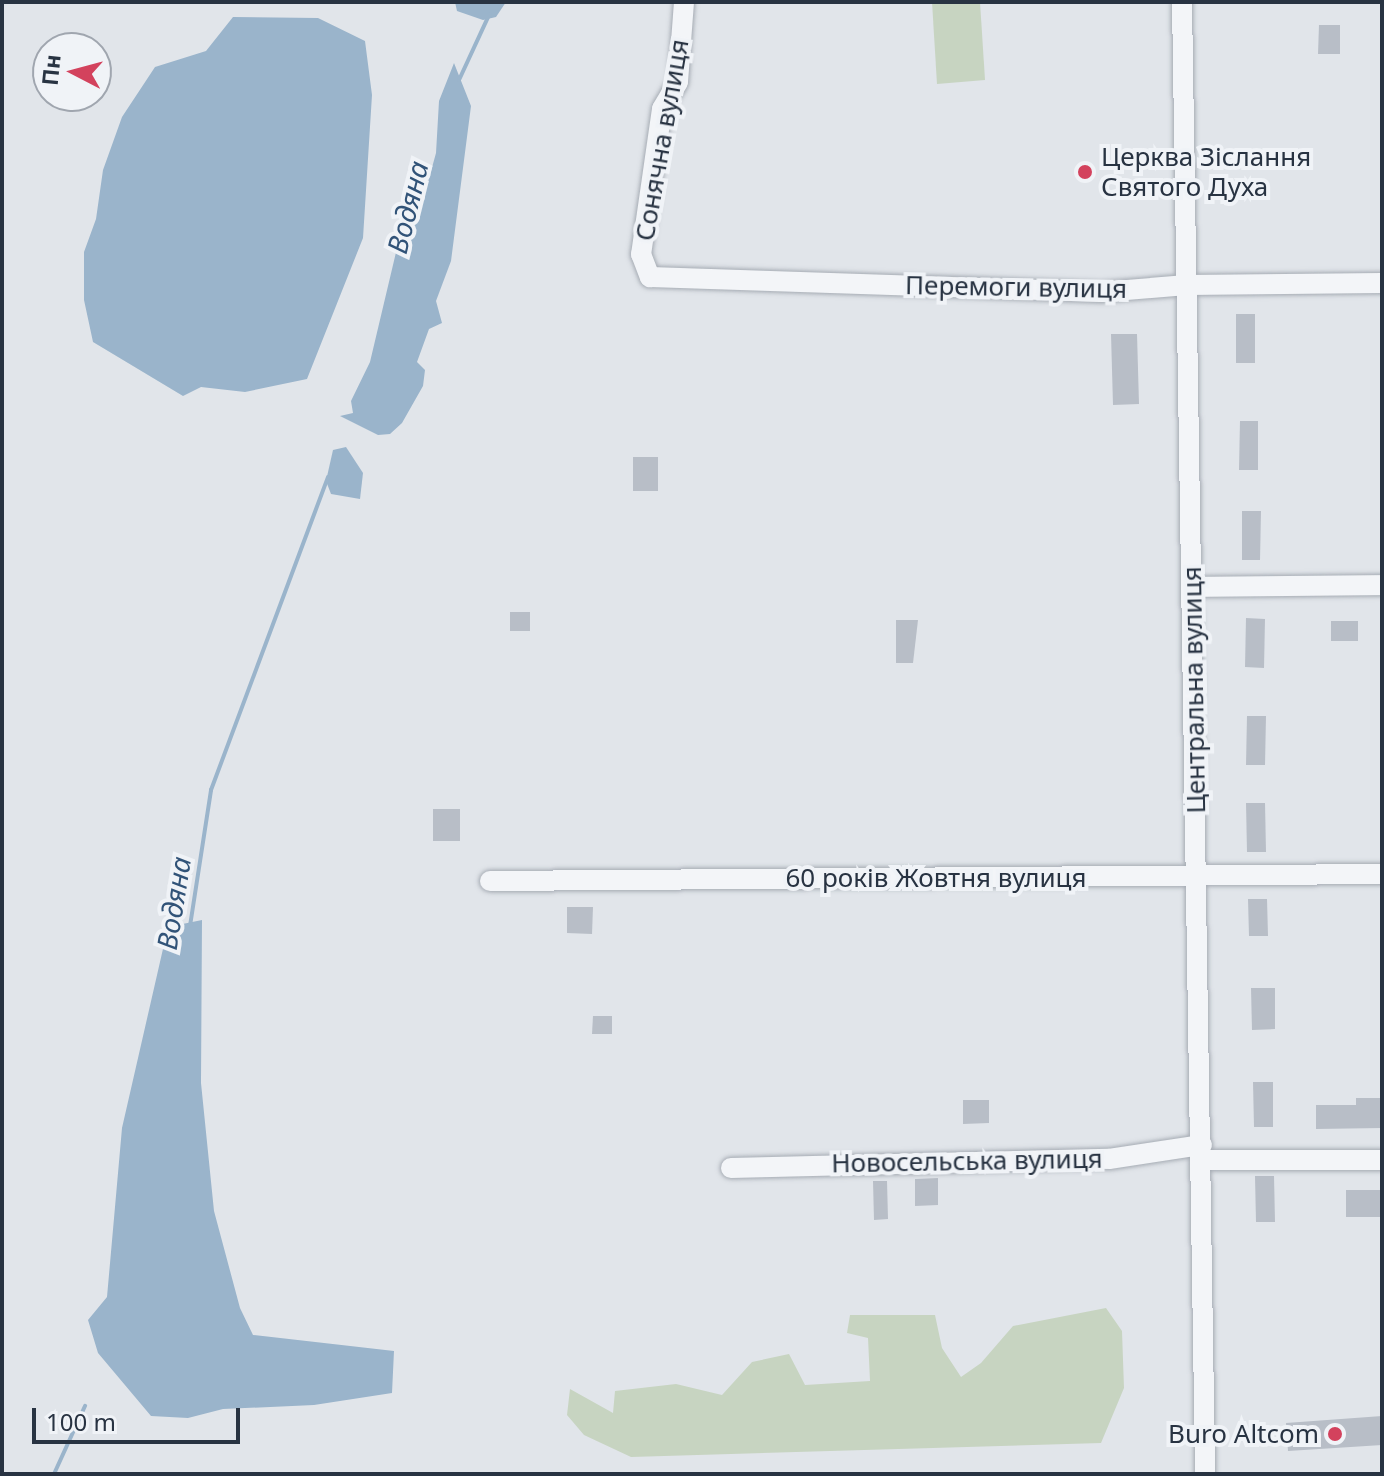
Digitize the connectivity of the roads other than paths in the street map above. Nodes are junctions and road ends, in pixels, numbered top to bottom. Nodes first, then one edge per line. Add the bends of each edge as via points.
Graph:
1 (684, 2) edge
2 (1182, 2) edge
3 (650, 277) joint
4 (1382, 283) edge
5 (1187, 285) junction
6 (1382, 585) edge
7 (1193, 587) junction
8 (1382, 874) edge
9 (1198, 876) junction
10 (490, 881) dead end
11 (1202, 1153) junction
12 (1382, 1160) edge
13 (731, 1168) dead end
14 (1205, 1474) edge

1 - 3 street, Сонячна вулиця via 678,82 662,109 641,254
2 - 5 street, Центральна вулиця
3 - 5 street, Перемоги вулиця via 1102,292
4 - 5 street, Перемоги вулиця
5 - 7 street, Центральна вулиця
6 - 7 street
7 - 9 street, Центральна вулиця
8 - 9 street, 60 років Жовтня вулиця
9 - 10 street, 60 років Жовтня вулиця
9 - 11 street, Центральна вулиця
11 - 12 street, Новосельська вулиця
11 - 13 street, Новосельська вулиця
11 - 14 street, Центральна вулиця via 1200,1377

